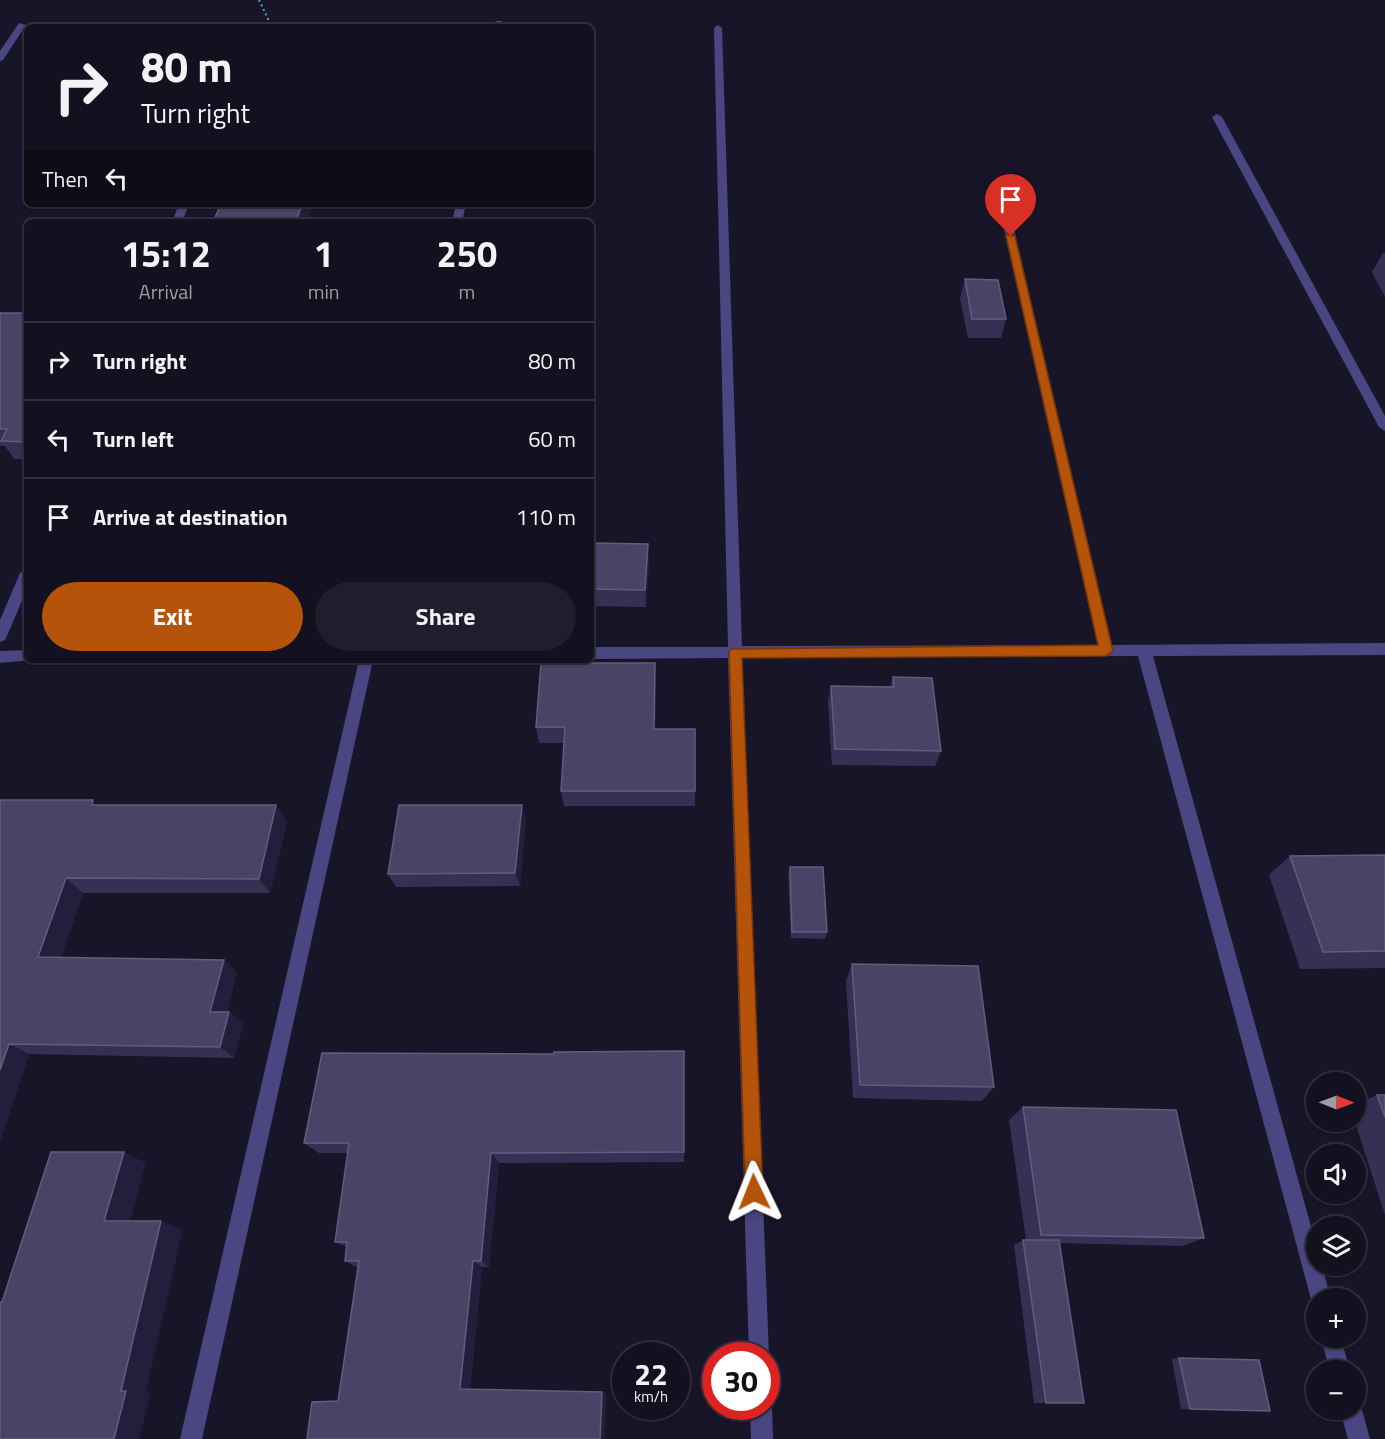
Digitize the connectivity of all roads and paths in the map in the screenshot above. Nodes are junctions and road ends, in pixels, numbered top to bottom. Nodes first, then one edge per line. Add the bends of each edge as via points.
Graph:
1 (259, 0) edge
2 (271, 24) edge
3 (22, 25) dead end
4 (718, 28) dead end
5 (0, 58) edge
6 (1216, 117) dead end
7 (1005, 212) dead end
8 (1385, 427) edge
9 (24, 580) edge
10 (0, 636) edge
11 (1385, 649) edge
12 (1106, 651) junction
13 (1144, 651) junction
14 (735, 652) junction
15 (594, 653) edge
16 (24, 656) edge
17 (0, 657) edge
18 (365, 663) edge
19 (1318, 1288) edge
20 (759, 1342) edge
21 (761, 1420) edge
22 (1354, 1420) edge
23 (190, 1439) edge
24 (762, 1439) edge
25 (1359, 1439) edge

1 - 2 path
3 - 5 street
4 - 14 street
6 - 8 street
7 - 12 street
9 - 10 street
11 - 13 street
12 - 13 street
12 - 14 street
13 - 19 street
14 - 15 street
14 - 20 street
16 - 17 street
18 - 23 street
21 - 24 street
22 - 25 street

